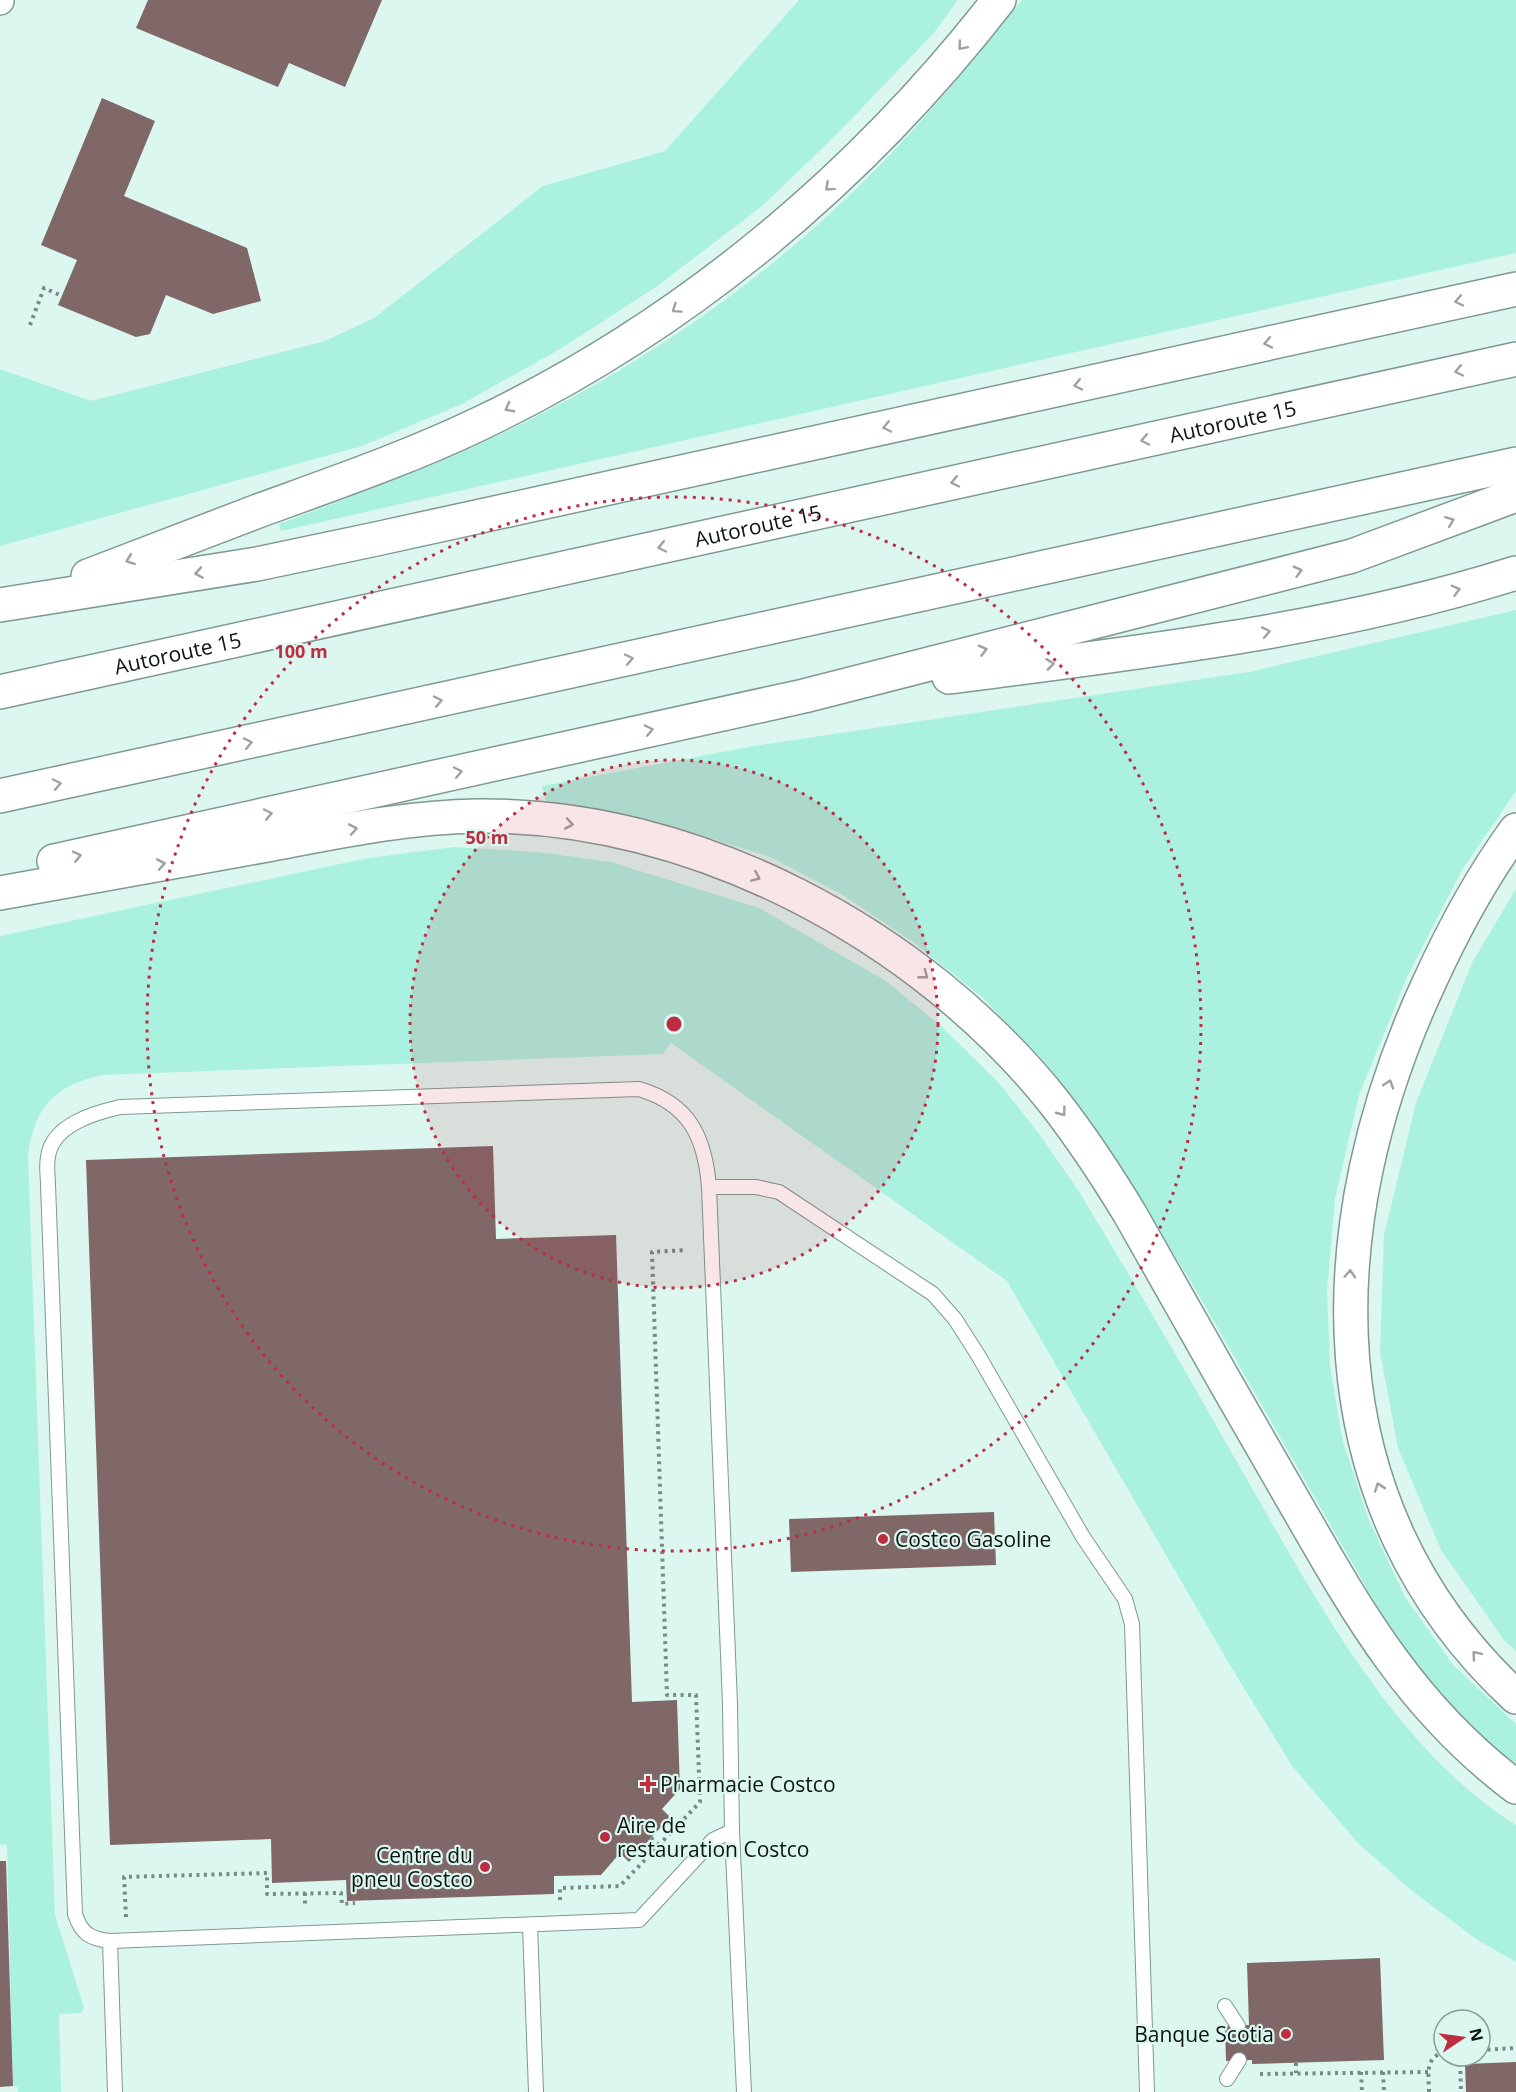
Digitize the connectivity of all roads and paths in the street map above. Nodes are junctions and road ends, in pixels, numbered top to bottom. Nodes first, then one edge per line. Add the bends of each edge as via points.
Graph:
1 (999, 0) edge
2 (1516, 289) edge
3 (62, 296) dead end
4 (30, 325) dead end
5 (1516, 359) edge
6 (1516, 464) edge
7 (1516, 495) edge
8 (1516, 573) edge
9 (13, 603) edge
10 (0, 692) edge
11 (804, 696) junction
12 (0, 796) edge
13 (1516, 830) edge
14 (0, 874) edge
15 (0, 893) edge
16 (709, 1187) junction
17 (686, 1250) dead end
18 (1516, 1697) edge
19 (1516, 1787) edge
20 (732, 1831) junction
21 (651, 1838) dead end
22 (659, 1845) junction
23 (624, 1882) junction
24 (631, 1891) dead end
25 (305, 1893) junction
26 (341, 1893) dead end
27 (560, 1897) dead end
28 (305, 1907) dead end
29 (530, 1925) junction
30 (127, 1940) junction
31 (110, 1941) junction
32 (1225, 2006) dead end
33 (1238, 2026) dead end
34 (1516, 2048) edge
35 (1492, 2049) edge
36 (1432, 2058) edge
37 (1239, 2060) dead end
38 (1296, 2062) dead end
39 (1460, 2068) edge
40 (1361, 2072) junction
41 (1383, 2072) junction
42 (1429, 2072) junction
43 (1296, 2073) junction
44 (1250, 2074) dead end
45 (1227, 2079) dead end
46 (114, 2092) edge
47 (536, 2092) edge
48 (744, 2092) edge
49 (1147, 2092) edge
50 (1362, 2092) edge
51 (1384, 2092) edge
52 (1429, 2092) edge
53 (1461, 2092) edge

1 -> 9 highway via 918,97 830,187 723,275 593,363 478,424 399,458
2 -> 9 highway via 257,564
3 - 4 path via 44,288
5 -> 10 highway, Autoroute 15
12 -> 6 highway
11 -> 7 highway via 1352,556
11 -> 8 highway via 1208,643 1353,615
14 -> 11 highway
18 -> 13 highway via 1492,1675 1450,1621 1395,1529 1361,1424 1349,1307 1350,1269 1369,1150 1389,1081 1457,925
15 -> 19 highway via 363,827 446,818 511,817 629,835 694,853 793,893 862,931 951,998 1009,1052 1054,1102 1130,1214 1370,1632 1426,1705
16 - 20 lane
16 - 31 lane via 703,1146 696,1130 672,1103 639,1089 120,1107 79,1120 52,1144 48,1173 75,1914 84,1934
16 - 49 lane via 756,1187 779,1192 933,1294 969,1340 1083,1537 1125,1599 1131,1624
17 - 22 path via 652,1252 652,1264 667,1695 696,1695 700,1802
20 - 29 lane via 713,1840 639,1920
20 - 48 lane
21 - 22 path
22 - 23 path
23 - 24 path
23 - 27 path via 620,1886 560,1888
25 - 26 path
25 - 28 path
25 - 30 path via 267,1894 267,1873 124,1877
29 - 30 lane
29 - 47 lane
30 - 31 lane
31 - 46 lane
32 - 33 lane
34 - 35 path
36 - 42 path
37 - 45 lane
38 - 43 path
39 - 53 path
40 - 41 path
40 - 43 path
40 - 50 path
41 - 42 path
41 - 51 path
42 - 52 path
43 - 44 path

